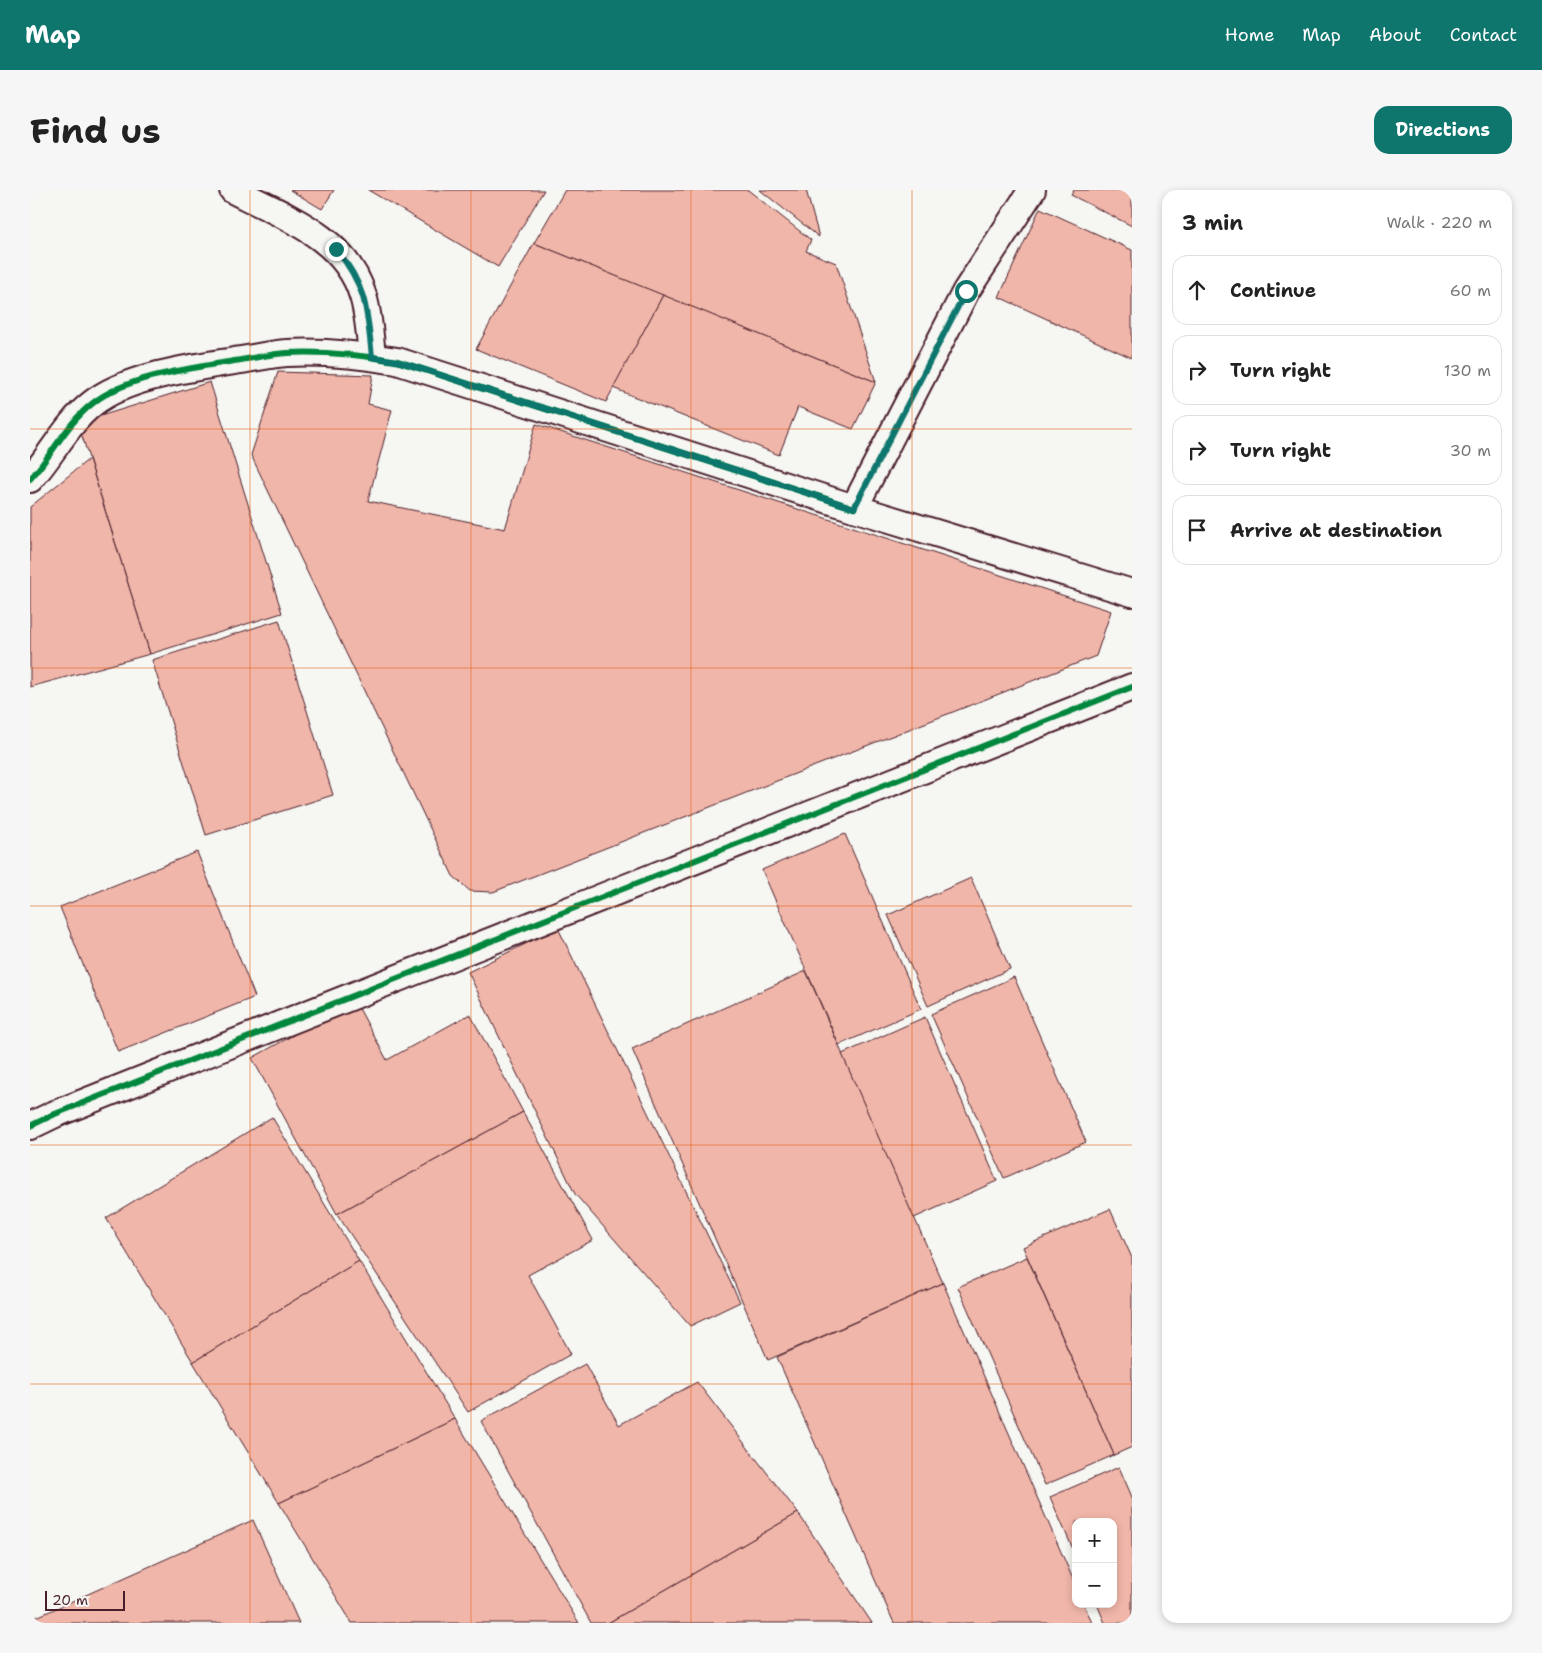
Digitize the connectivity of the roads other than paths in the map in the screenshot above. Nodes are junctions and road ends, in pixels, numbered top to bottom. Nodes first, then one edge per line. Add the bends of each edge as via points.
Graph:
1 (233, 190) edge
2 (1032, 190) edge
3 (372, 357) junction
4 (30, 479) edge
5 (854, 508) junction
6 (1132, 592) edge
7 (1132, 687) edge
8 (30, 1126) edge

1 - 3 street via 306,227 336,249 357,279 364,296
2 - 5 street via 966,291
3 - 4 street via 286,353 173,371 119,388 81,413
3 - 5 street via 397,361
5 - 6 street
7 - 8 street

